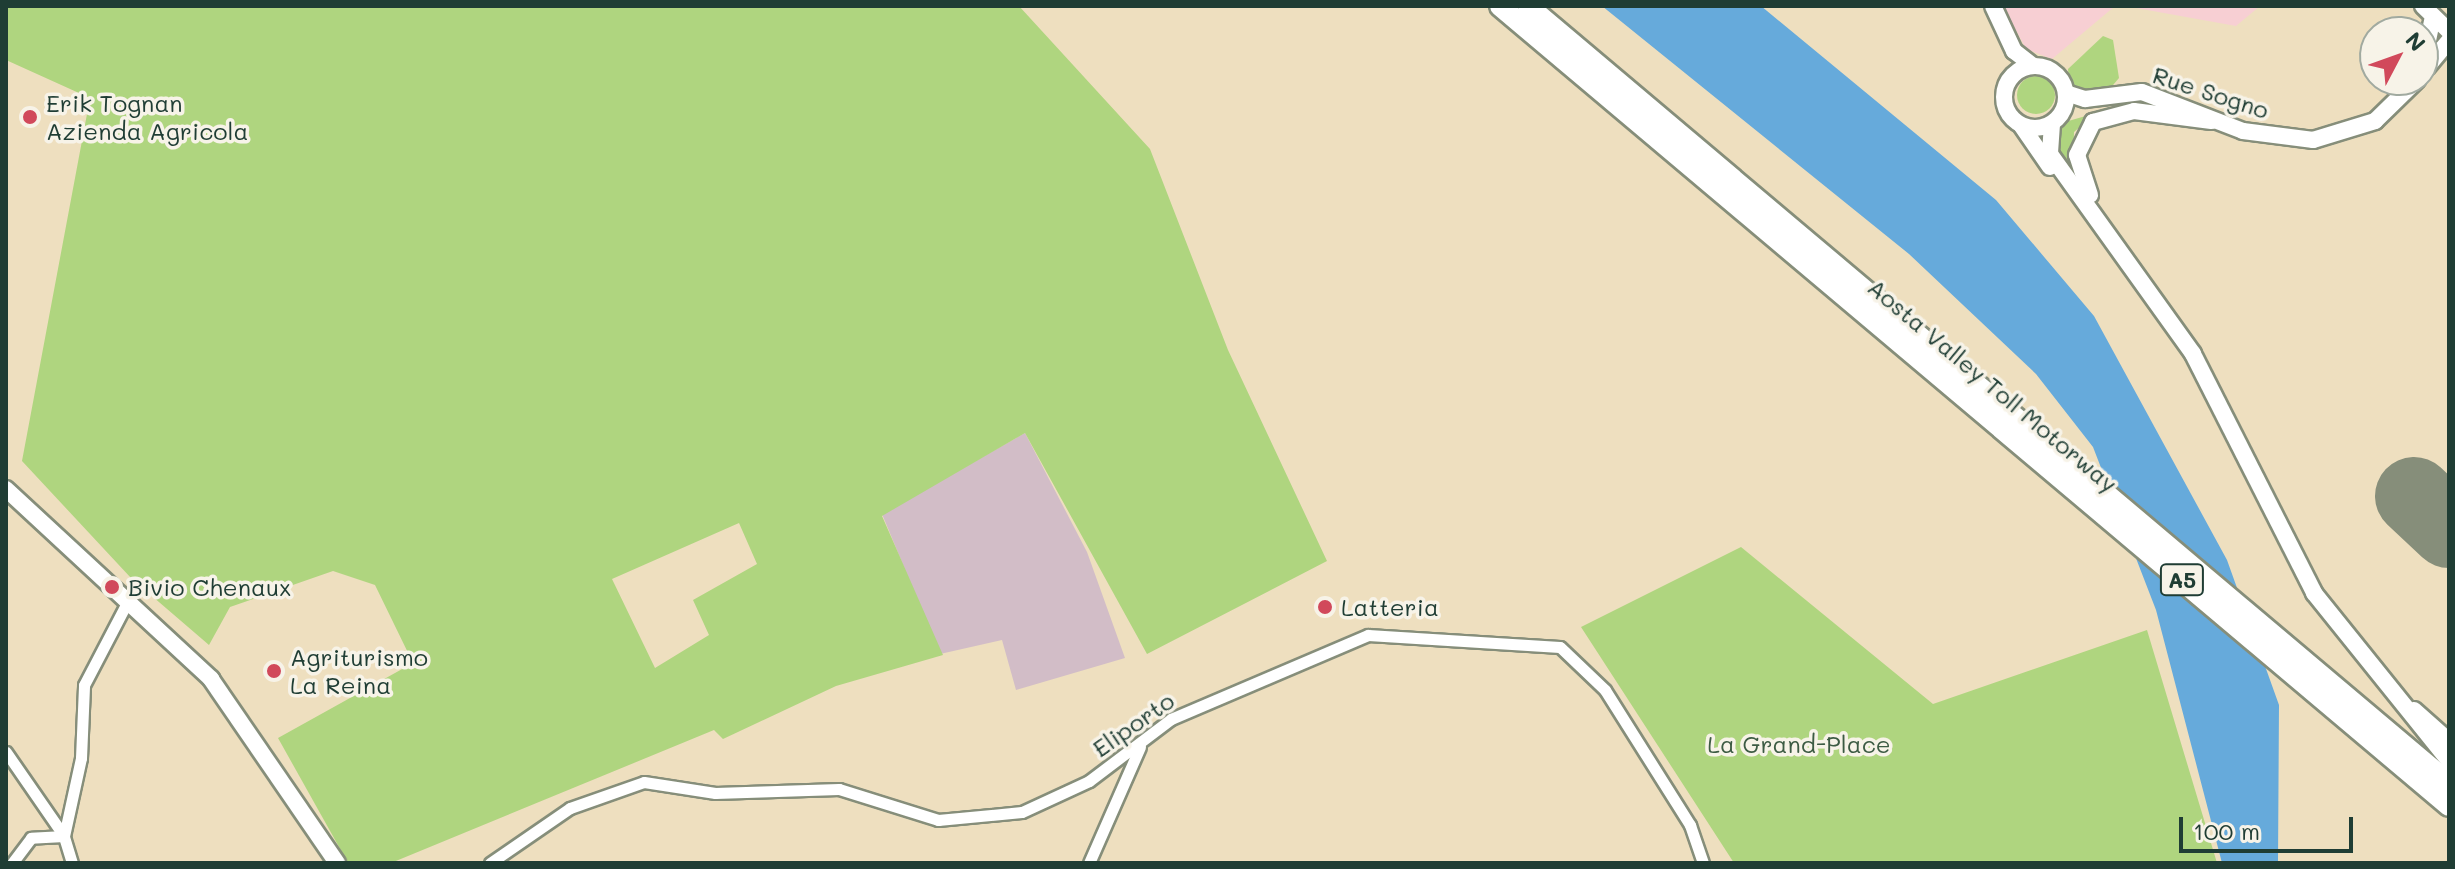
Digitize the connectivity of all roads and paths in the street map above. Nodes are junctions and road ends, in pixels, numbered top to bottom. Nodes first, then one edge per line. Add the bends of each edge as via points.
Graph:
1 (1500, 6) edge
2 (1528, 6) edge
3 (1993, 6) edge
4 (2427, 13) edge
5 (2449, 31) edge
6 (2014, 51) junction
7 (2033, 66) junction
8 (2013, 76) junction
9 (2066, 93) junction
10 (2401, 96) edge
11 (2056, 121) junction
12 (2214, 122) junction
13 (2021, 125) junction
14 (2100, 217) junction
15 (2122, 249) junction
16 (1920, 346) junction
17 (6, 489) edge
18 (128, 601) junction
19 (2377, 679) junction
20 (2449, 741) edge
21 (1140, 746) junction
22 (6, 752) edge
23 (2449, 761) edge
24 (2449, 783) edge
25 (2449, 806) edge
26 (64, 836) junction
27 (12, 863) edge
28 (72, 863) edge
29 (337, 863) edge
30 (490, 863) edge
31 (1089, 863) edge
32 (1703, 863) edge

1 - 16 highway, Aosta Valley Toll Motorway / A5
2 - 16 highway, Aosta Valley Toll Motorway / A5
3 - 6 street
4 - 5 street
6 - 7 street
6 - 8 street
7 - 8 street
7 - 9 street via 2052,71
8 - 13 street via 2004,102
9 - 11 street
9 - 12 street, Rue Sogno via 2085,99 2142,92
10 - 12 street, Rue Sogno via 2375,121 2332,139 2287,140
11 - 12 street, Rue Sogno via 2133,102
11 - 13 street
11 - 14 street via 2050,154
12 - 14 street via 2134,111 2093,122 2077,155
13 - 15 street
14 - 15 street
15 - 19 street via 2234,426 2314,593
16 - 24 highway, Aosta Valley Toll Motorway / A5
16 - 25 highway, Aosta Valley Toll Motorway / A5
17 - 18 street
18 - 26 street via 84,685 81,758
18 - 29 street via 245,718
19 - 20 street
19 - 23 street
21 - 30 street, Eliporto via 1089,781 1022,812 953,819 839,789 715,793 644,782 570,808
21 - 31 street
21 - 32 street, Eliporto via 1171,719 1368,635 1560,647 1605,690 1690,825
22 - 26 street
26 - 27 street via 31,838
26 - 28 street

